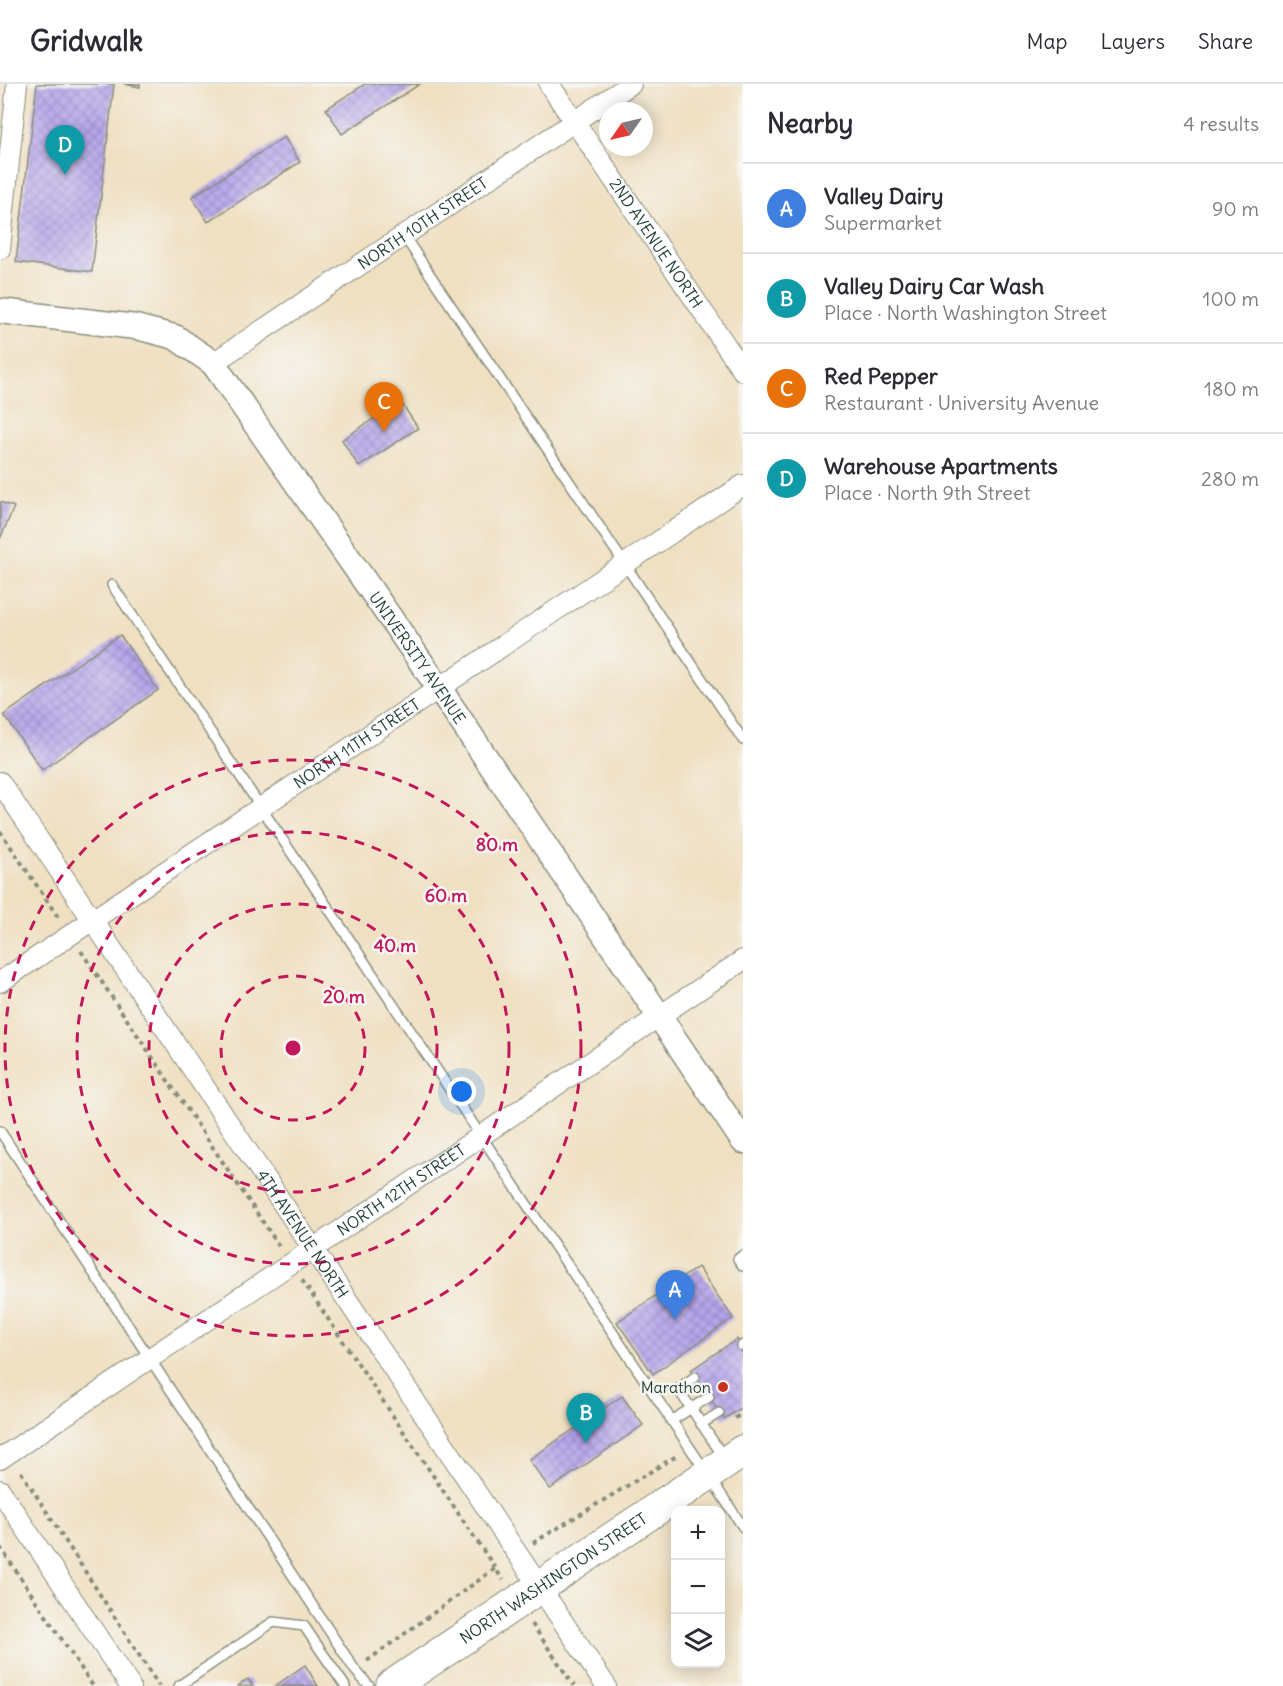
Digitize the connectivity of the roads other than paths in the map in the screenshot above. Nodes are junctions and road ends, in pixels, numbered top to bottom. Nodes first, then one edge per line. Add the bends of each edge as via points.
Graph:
1 (17, 84) edge
2 (549, 84) edge
3 (631, 84) edge
4 (575, 122) junction
5 (404, 236) junction
6 (0, 249) edge
7 (0, 311) edge
8 (213, 363) junction
9 (743, 371) edge
10 (743, 485) edge
11 (626, 563) junction
12 (112, 585) dead end
13 (439, 688) junction
14 (743, 740) edge
15 (0, 783) edge
16 (261, 807) junction
17 (92, 920) junction
18 (743, 960) edge
19 (0, 982) edge
20 (660, 1016) junction
21 (0, 1131) edge
22 (481, 1136) junction
23 (743, 1141) edge
24 (313, 1248) junction
25 (743, 1255) edge
26 (743, 1266) edge
27 (151, 1357) junction
28 (695, 1377) dead end
29 (709, 1397) dead end
30 (691, 1408) junction
31 (719, 1413) dead end
32 (671, 1421) junction
33 (702, 1424) junction
34 (4, 1456) edge
35 (726, 1463) edge
36 (0, 1490) edge
37 (743, 1527) edge
38 (540, 1587) junction
39 (130, 1686) edge
40 (179, 1686) edge
41 (345, 1686) edge
42 (369, 1686) edge
43 (392, 1686) edge
44 (606, 1686) edge

1 - 6 street
2 - 4 street, 2ND AVENUE NORTH
3 - 4 street, NORTH 10TH STREET
4 - 5 street, NORTH 10TH STREET
4 - 9 street, 2ND AVENUE NORTH
5 - 8 street, NORTH 10TH STREET
5 - 11 lane
7 - 8 street, UNIVERSITY AVENUE via 136,327 175,338
8 - 13 street, UNIVERSITY AVENUE
10 - 11 street, NORTH 11TH STREET
11 - 13 street, NORTH 11TH STREET
11 - 14 lane
12 - 16 lane
13 - 16 street, NORTH 11TH STREET
13 - 20 street, UNIVERSITY AVENUE
15 - 17 street, 4TH AVENUE NORTH
16 - 17 street, NORTH 11TH STREET
16 - 22 lane
17 - 19 street, NORTH 11TH STREET
17 - 24 street, 4TH AVENUE NORTH
18 - 20 street, NORTH 12TH STREET
20 - 22 street, NORTH 12TH STREET
20 - 23 street, UNIVERSITY AVENUE
21 - 27 lane
22 - 24 street, NORTH 12TH STREET
22 - 32 lane
24 - 27 street, NORTH 12TH STREET
24 - 38 street, 4TH AVENUE NORTH
25 - 26 lane via 738,1259
27 - 34 street, NORTH 12TH STREET
27 - 42 lane
28 - 30 lane via 678,1389
29 - 30 lane
30 - 32 lane
30 - 33 lane
31 - 33 lane
32 - 35 lane
33 - 35 lane
35 - 37 lane
35 - 38 main road, NORTH WASHINGTON STREET
36 - 39 street
38 - 43 main road, NORTH WASHINGTON STREET
38 - 44 street, 4TH AVENUE NORTH
40 - 41 lane via 273,1622 304,1626

